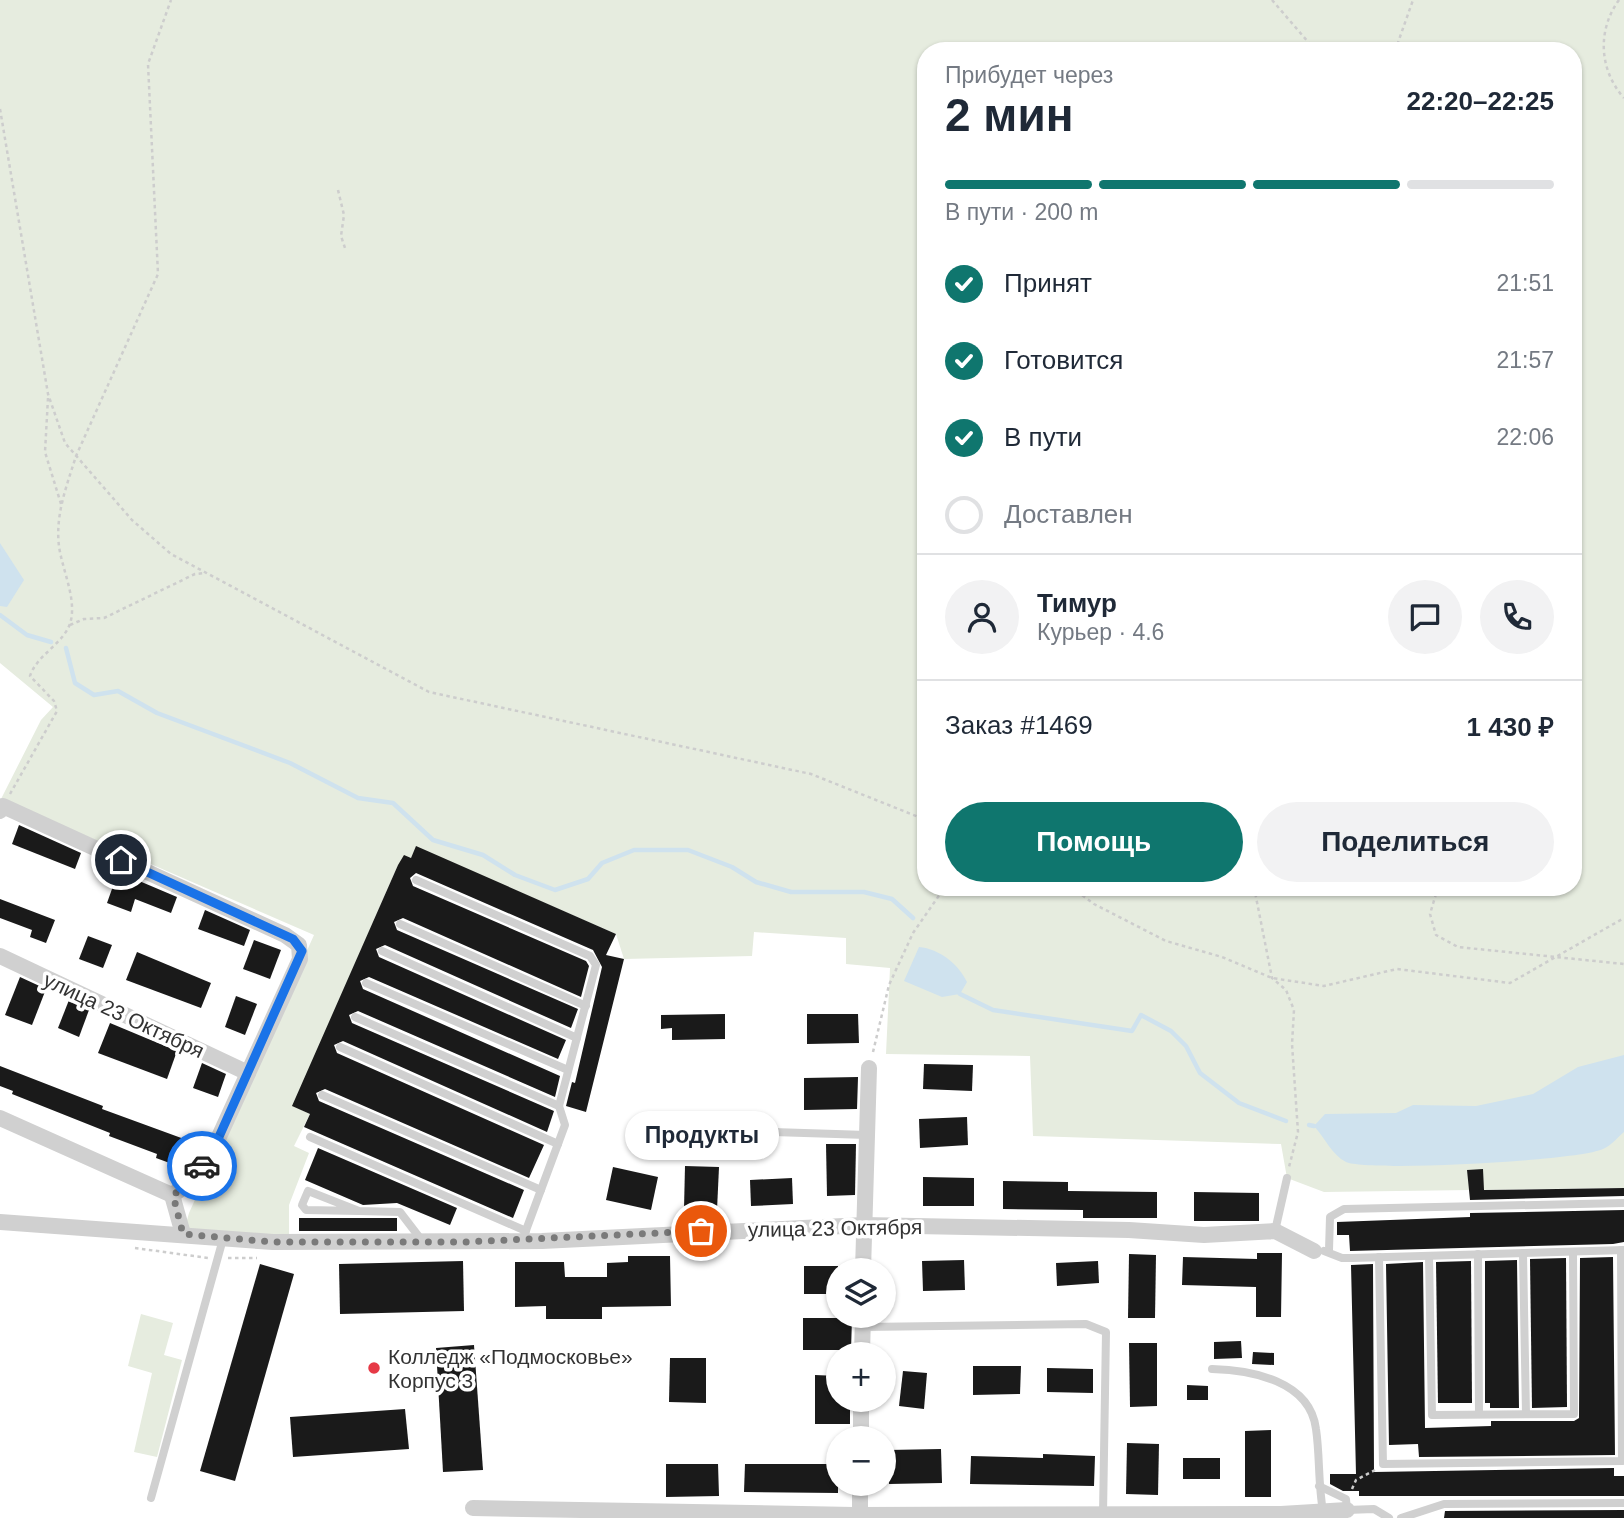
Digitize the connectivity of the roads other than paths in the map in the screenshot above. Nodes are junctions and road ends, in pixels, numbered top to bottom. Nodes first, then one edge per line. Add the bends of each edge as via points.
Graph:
1 (2, 808) edge
2 (416, 880) dead end
3 (400, 924) dead end
4 (382, 951) dead end
5 (0, 956) edge
6 (366, 983) dead end
7 (586, 1006) junction
8 (355, 1017) dead end
9 (577, 1038) junction
10 (340, 1047) dead end
11 (869, 1068) road end
12 (568, 1070) junction
13 (248, 1073) junction
14 (322, 1095) dead end
15 (559, 1106) junction
16 (0, 1118) edge
17 (773, 1132) dead end
18 (867, 1135) junction
19 (310, 1137) dead end
20 (558, 1144) junction
21 (1287, 1178) road end
22 (541, 1190) junction
23 (173, 1195) junction
24 (1624, 1203) edge
25 (359, 1212) junction
26 (0, 1222) edge
27 (864, 1225) junction
28 (1275, 1231) junction
29 (183, 1234) junction
30 (524, 1236) junction
31 (223, 1239) junction
32 (423, 1242) junction
33 (1623, 1250) edge
34 (1322, 1251) junction
35 (1573, 1252) junction
36 (1523, 1253) junction
37 (1478, 1254) junction
38 (1429, 1256) junction
39 (1379, 1257) junction
40 (863, 1258) edge
41 (896, 1321) edge
42 (1212, 1369) dead end
43 (1526, 1414) junction
44 (1479, 1415) junction
45 (1319, 1486) junction
46 (860, 1496) edge
47 (151, 1498) dead end
48 (1624, 1503) edge
49 (1347, 1505) junction
50 (473, 1508) dead end
51 (1323, 1511) junction
52 (1103, 1514) junction
53 (1416, 1515) edge
54 (860, 1516) edge
55 (1020, 1516) edge
56 (1281, 1516) edge
57 (1389, 1518) edge
58 (1401, 1518) edge

1 - 13 street via 299,945 302,951
2 - 7 lane via 590,956 596,965
3 - 7 lane
4 - 9 lane
5 - 13 street, улица 23 Октября
6 - 12 lane
7 - 9 lane
8 - 15 lane
9 - 12 lane
10 - 20 lane
11 - 18 street
12 - 15 lane
13 - 23 street via 199,1171
14 - 22 lane
15 - 20 lane via 565,1125
16 - 23 street
17 - 18 lane
18 - 27 street
19 - 30 lane
20 - 22 lane
21 - 28 lane
22 - 30 lane
23 - 29 street
24 - 34 lane via 1344,1209 1330,1217
25 - 25 lane via 306,1210 302,1205 310,1191
25 - 32 lane via 400,1212
26 - 29 street, улица 23 Октября
27 - 28 street, улица 23 Октября via 1204,1235
27 - 30 street, улица 23 Октября
27 - 40 street
28 - 34 street
29 - 31 street, улица 23 Октября
30 - 32 street, улица 23 Октября
31 - 32 street, улица 23 Октября
31 - 47 lane
33 - 35 lane
33 - 39 lane via 1622,1461 1383,1464
34 - 39 lane via 1342,1258
35 - 36 lane
35 - 43 lane via 1574,1414
36 - 37 lane
36 - 43 lane
37 - 38 lane
37 - 44 lane
38 - 39 lane
38 - 44 lane via 1432,1415
41 - 52 lane via 1086,1324 1105,1332
42 - 45 lane via 1257,1373 1295,1393 1316,1427
43 - 44 lane
45 - 49 lane
45 - 51 lane
46 - 54 street
48 - 53 lane via 1444,1504
49 - 51 street
49 - 57 lane via 1374,1509
50 - 54 street
51 - 56 street
52 - 55 street
52 - 56 street
53 - 58 lane
54 - 55 street

